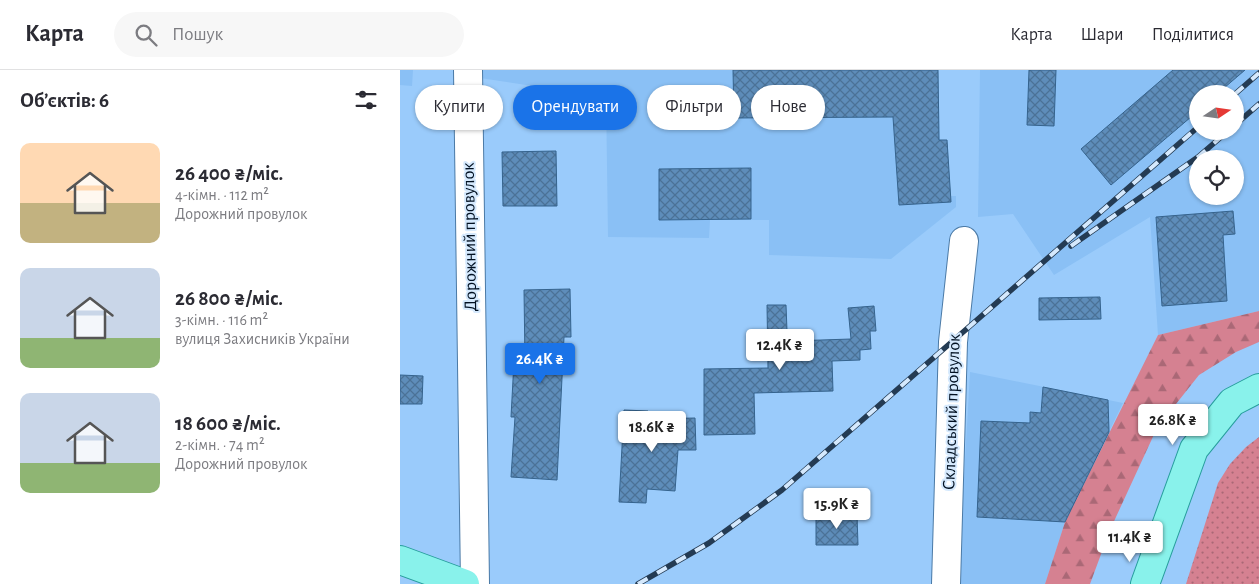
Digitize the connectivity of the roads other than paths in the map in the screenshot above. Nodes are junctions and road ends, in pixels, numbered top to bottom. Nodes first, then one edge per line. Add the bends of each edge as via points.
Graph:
1 (468, 70) edge
2 (964, 241) dead end
3 (1259, 388) edge
4 (400, 560) edge
5 (465, 584) edge
6 (475, 584) edge
7 (946, 584) edge
8 (1145, 584) edge

1 - 6 street, Дорожний провулок
2 - 7 street, Складський провулок via 953,342
3 - 8 main road via 1232,402 1194,449
4 - 5 main road

